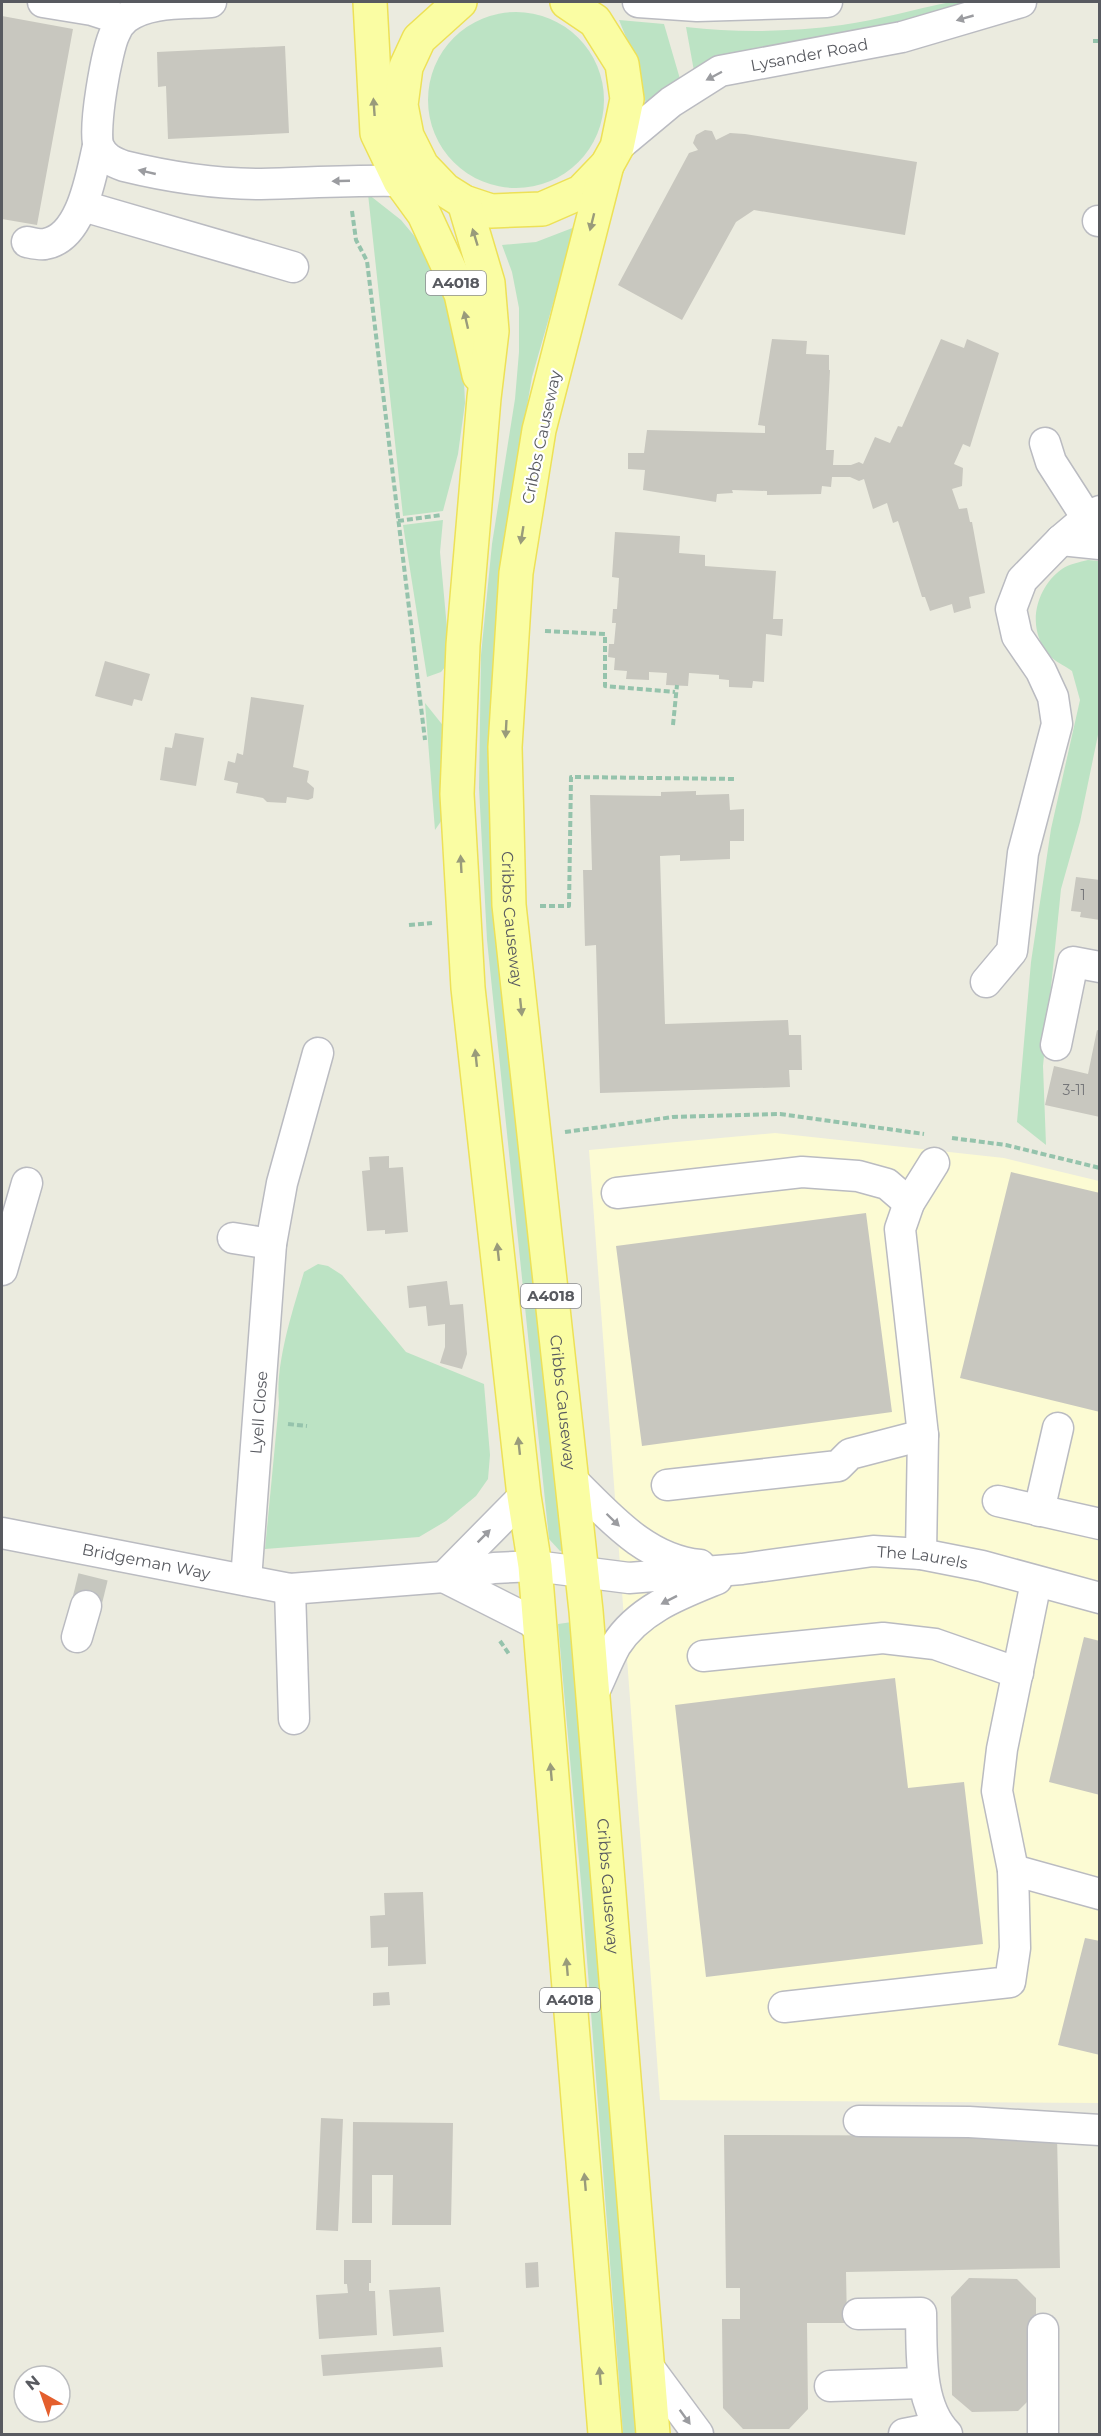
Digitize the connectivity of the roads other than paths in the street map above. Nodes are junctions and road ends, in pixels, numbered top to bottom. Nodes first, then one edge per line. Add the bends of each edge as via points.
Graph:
1 (43, 2) edge
2 (211, 2) edge
3 (370, 2) edge
4 (460, 2) edge
5 (567, 2) edge
6 (638, 2) edge
7 (827, 2) edge
8 (1021, 2) edge
9 (123, 20) junction
10 (98, 146) junction
11 (612, 156) junction
12 (400, 181) junction
13 (455, 196) junction
14 (83, 206) junction
15 (27, 242) dead end
16 (293, 267) dead end
17 (484, 398) junction
18 (1046, 443) dead end
19 (1095, 524) edge
20 (1100, 967) edge
21 (986, 982) dead end
22 (1056, 1045) dead end
23 (318, 1053) dead end
24 (934, 1163) dead end
25 (27, 1183) dead end
26 (617, 1193) dead end
27 (909, 1203) junction
28 (233, 1238) dead end
29 (271, 1244) junction
30 (2, 1270) edge
31 (1058, 1428) dead end
32 (923, 1436) junction
33 (571, 1479) junction
34 (667, 1485) dead end
35 (524, 1496) junction
36 (998, 1501) dead end
37 (1040, 1511) junction
38 (1100, 1524) edge
39 (2, 1533) edge
40 (921, 1554) junction
41 (535, 1566) junction
42 (742, 1569) junction
43 (582, 1571) junction
44 (444, 1577) junction
45 (246, 1580) junction
46 (1036, 1582) junction
47 (291, 1589) junction
48 (1100, 1598) edge
49 (86, 1606) tunnel mouth
50 (539, 1629) junction
51 (77, 1637) dead end
52 (703, 1656) dead end
53 (1018, 1673) junction
54 (592, 1696) junction
55 (294, 1719) dead end
56 (1013, 1870) junction
57 (1100, 1894) edge
58 (784, 2007) dead end
59 (859, 2121) dead end
60 (1100, 2130) edge
61 (858, 2314) dead end
62 (1043, 2329) dead end
63 (647, 2365) junction
64 (922, 2383) junction
65 (830, 2386) dead end
66 (944, 2431) edge
67 (605, 2434) edge
68 (653, 2434) edge
69 (698, 2434) edge
70 (904, 2434) edge
71 (1043, 2434) edge

1 - 9 street
2 - 9 street via 150,7
12 -> 3 main road, A4018 via 377,133
4 - 13 main road, A4018 via 419,39 406,68 401,105 407,136 422,166
5 - 11 main road, A4018 via 596,21 622,64 627,99
6 - 7 street via 697,6
8 -> 11 street, Lysander Road via 902,37 720,71 670,102
9 - 10 street via 114,34 97,116
12 -> 10 street via 259,184 195,180 112,162
10 - 14 street
11 - 13 main road, A4018 via 581,192 542,209 491,211
11 -> 33 main road, Cribbs Causeway / A4018 via 539,430 516,573 505,747 510,905
12 - 13 main road, A4018
17 -> 12 main road, A4018 via 461,294 424,213
17 -> 13 main road, A4018 via 492,331 488,283
14 - 15 street via 72,226 56,239 45,244
14 - 16 street
35 -> 17 main road, A4018 via 468,988 457,794 463,645
18 - 19 street via 1051,462
19 - 21 street via 1061,540 1022,580 1011,609 1017,636 1053,697 1058,724 1023,853 1012,951
20 - 22 street via 1073,962
23 - 29 street, Lyell Close via 282,1183
24 - 27 street
25 - 30 street
26 - 27 street via 802,1172 868,1178 887,1184
27 - 32 street via 900,1229
28 - 29 street
29 - 45 street, Lyell Close
31 - 37 street
32 - 34 street via 850,1454 838,1466
32 - 40 street
33 -> 42 street, The Laurels via 624,1530 653,1551 694,1564
33 - 43 main road, Cribbs Causeway / A4018
35 - 41 main road, A4018
44 -> 35 street
36 - 37 street
37 - 38 street
39 - 45 street, Bridgeman Way via 96,1562
40 - 42 street, The Laurels via 873,1551
40 - 46 street, The Laurels
41 - 43 street, The Laurels
41 - 44 street, Bridgeman Way
41 - 50 main road, A4018
42 - 43 street, The Laurels via 629,1578
42 -> 54 street, The Laurels via 664,1601 636,1623 617,1644
43 - 54 main road, Cribbs Causeway / A4018
44 - 47 street, Bridgeman Way
44 - 50 street
45 - 47 street, Bridgeman Way
46 - 48 street, The Laurels
46 - 53 street
47 - 55 street
49 - 51 street
67 -> 50 main road, A4018
52 - 53 street via 883,1638 935,1644
53 - 56 street via 997,1791
54 - 63 main road, Cribbs Causeway / A4018
56 - 57 street
56 - 58 street via 1015,1948 1010,1982
59 - 60 street via 969,2122
61 - 64 street via 921,2313
62 - 71 street
63 - 68 main road, Cribbs Causeway / A4018
63 -> 69 street
64 - 65 street
64 - 66 street
66 - 70 street

